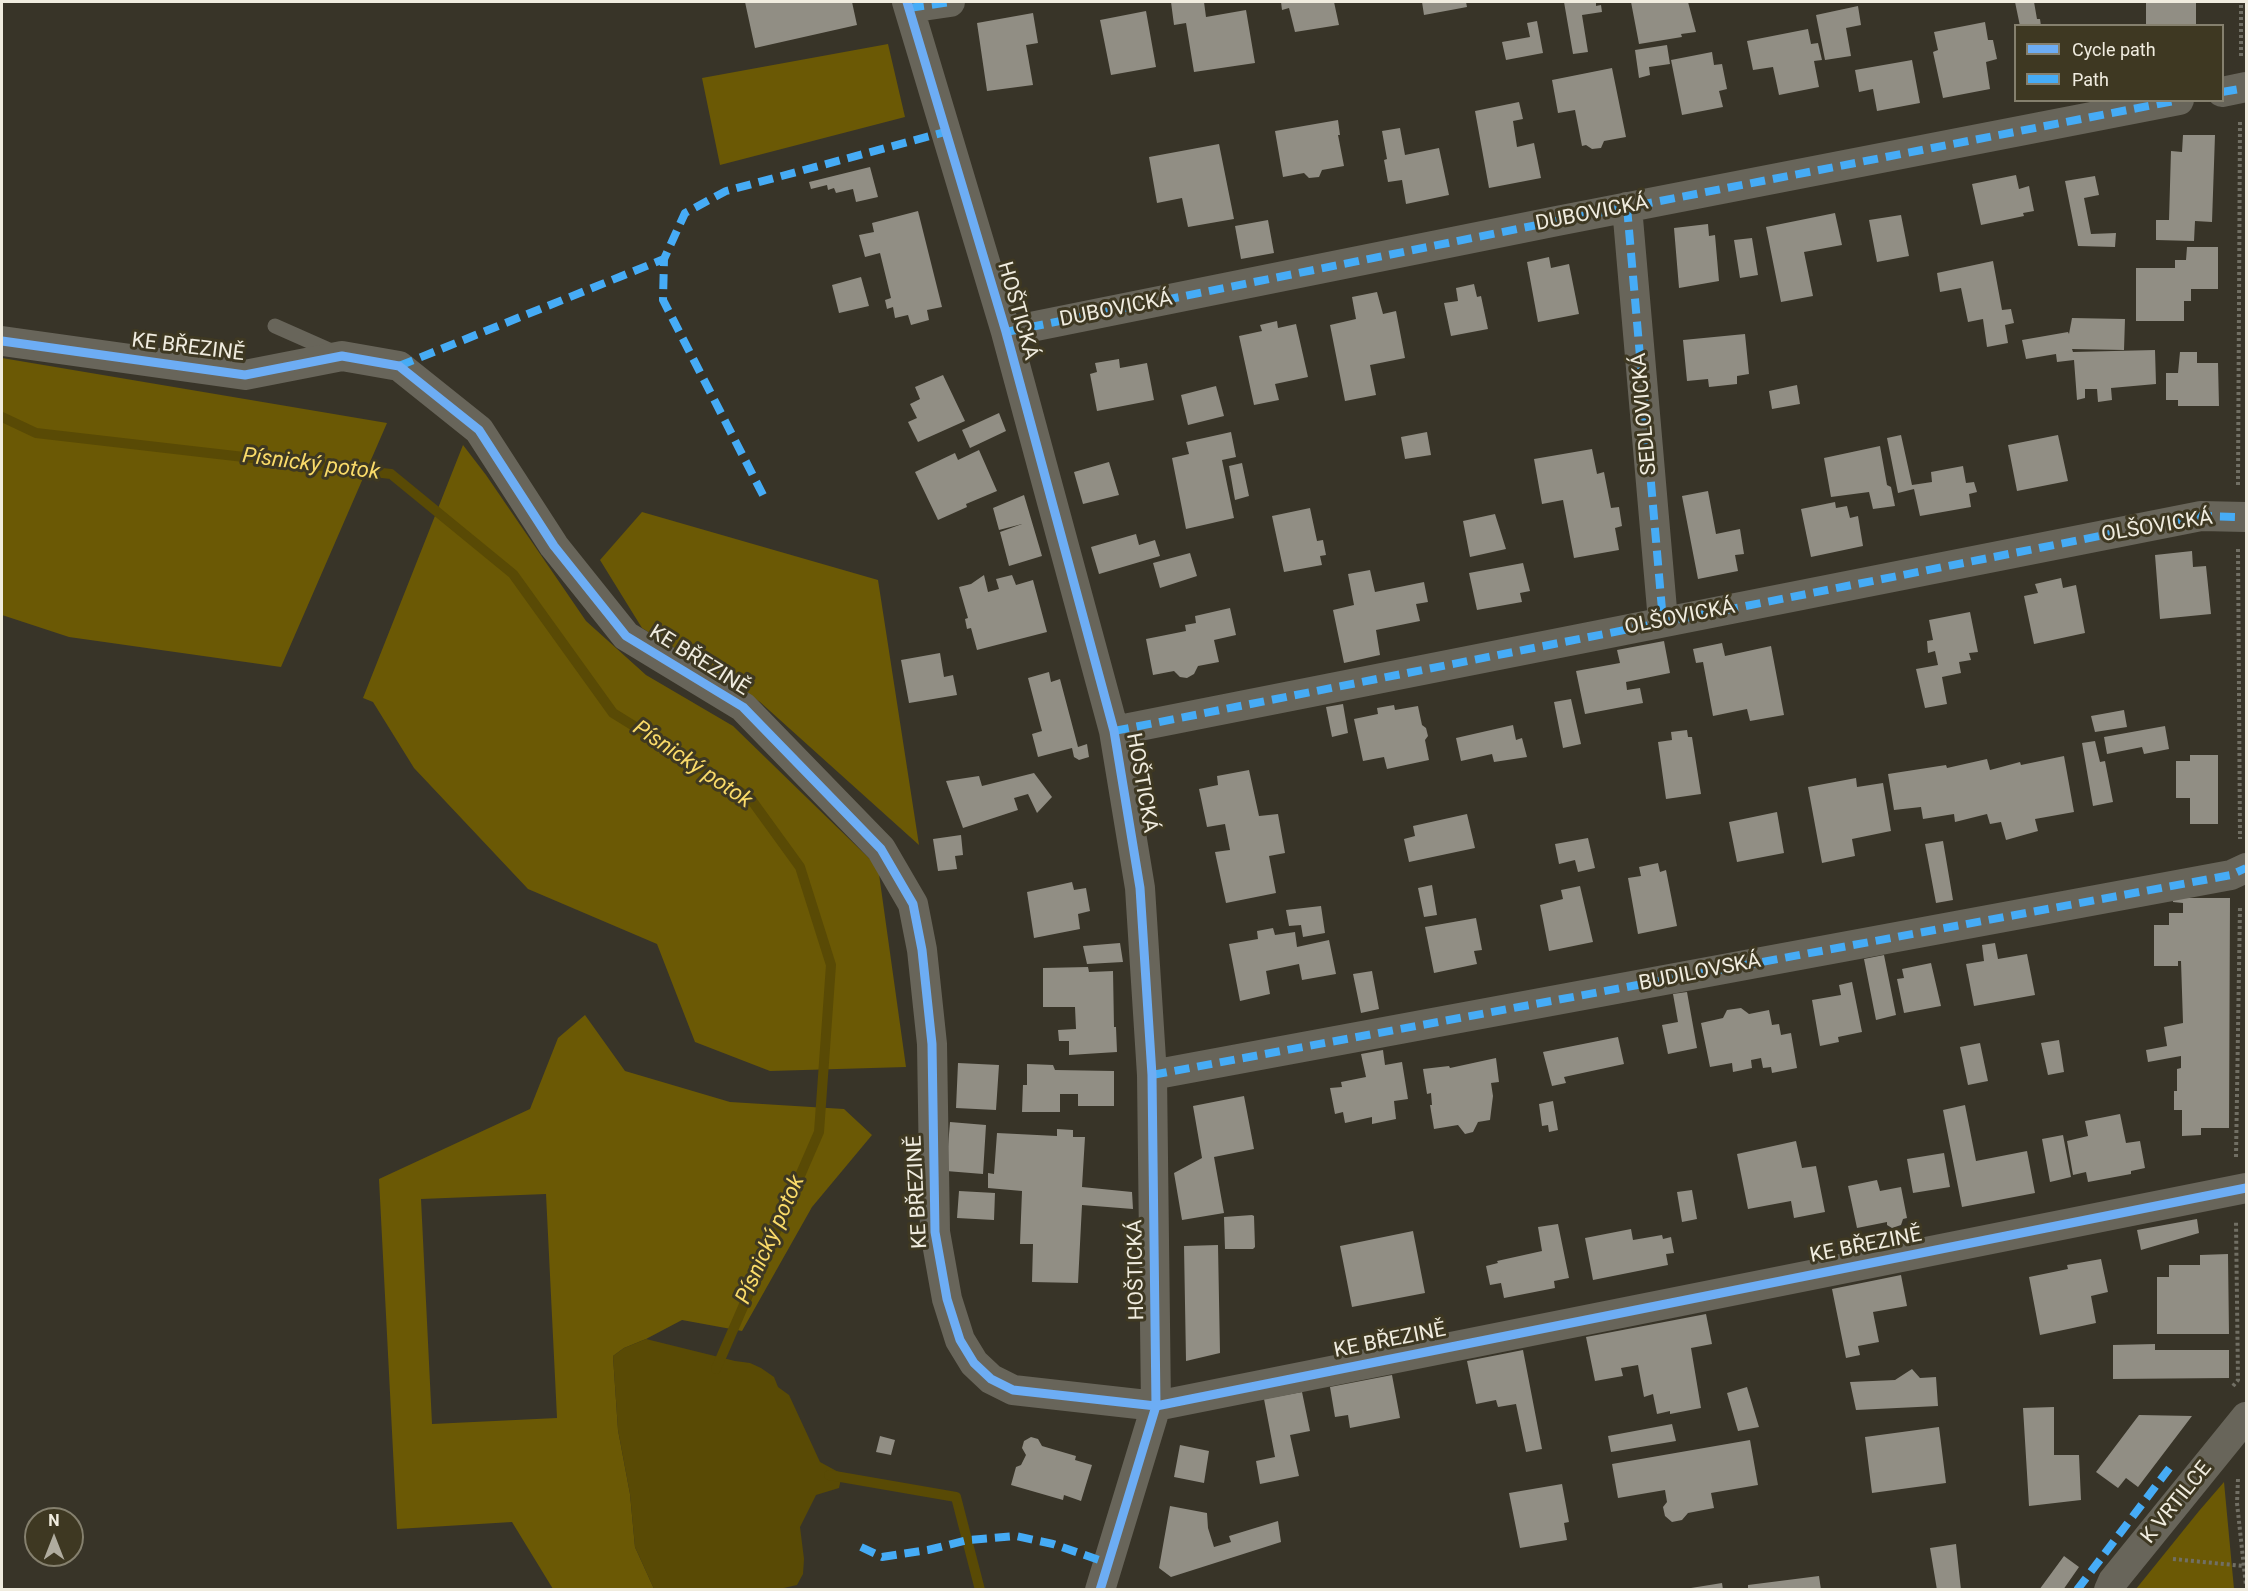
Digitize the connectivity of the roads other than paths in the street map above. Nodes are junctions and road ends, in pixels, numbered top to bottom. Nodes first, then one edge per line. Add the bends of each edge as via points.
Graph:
1 (950, 2) edge
2 (908, 5) edge
3 (2169, 102) edge
4 (1627, 207) junction
5 (275, 326) dead end
6 (1006, 332) junction
7 (2, 341) edge
8 (342, 356) junction
9 (2242, 517) edge
10 (1663, 621) junction
11 (1114, 731) junction
12 (2243, 869) edge
13 (1152, 1075) junction
14 (2241, 1190) edge
15 (1156, 1406) junction
16 (2247, 1417) edge
17 (1100, 1590) edge
18 (2109, 1590) edge

1 - 2 street
2 - 6 street, HOŠTICKÁ
3 - 4 street, DUBOVICKÁ
4 - 6 street, DUBOVICKÁ
4 - 10 street, SEDLOVICKÁ
5 - 8 lane
6 - 11 street, HOŠTICKÁ
7 - 8 street, KE BŘEZINĚ via 245,375
8 - 15 street, KE BŘEZINĚ via 399,366 478,430 554,546 626,636 743,707 881,849 913,904 922,950 932,1044 934,1232 947,1299 960,1340 991,1379 1013,1390
9 - 10 street, OLŠOVICKÁ via 2202,516
10 - 11 street, OLŠOVICKÁ
11 - 13 street, HOŠTICKÁ via 1140,888
12 - 13 street, BUDILOVSKÁ via 2231,875
13 - 15 street, HOŠTICKÁ
14 - 15 street, KE BŘEZINĚ
15 - 17 street, HOŠTICKÁ
16 - 18 street, K VRTILCE

